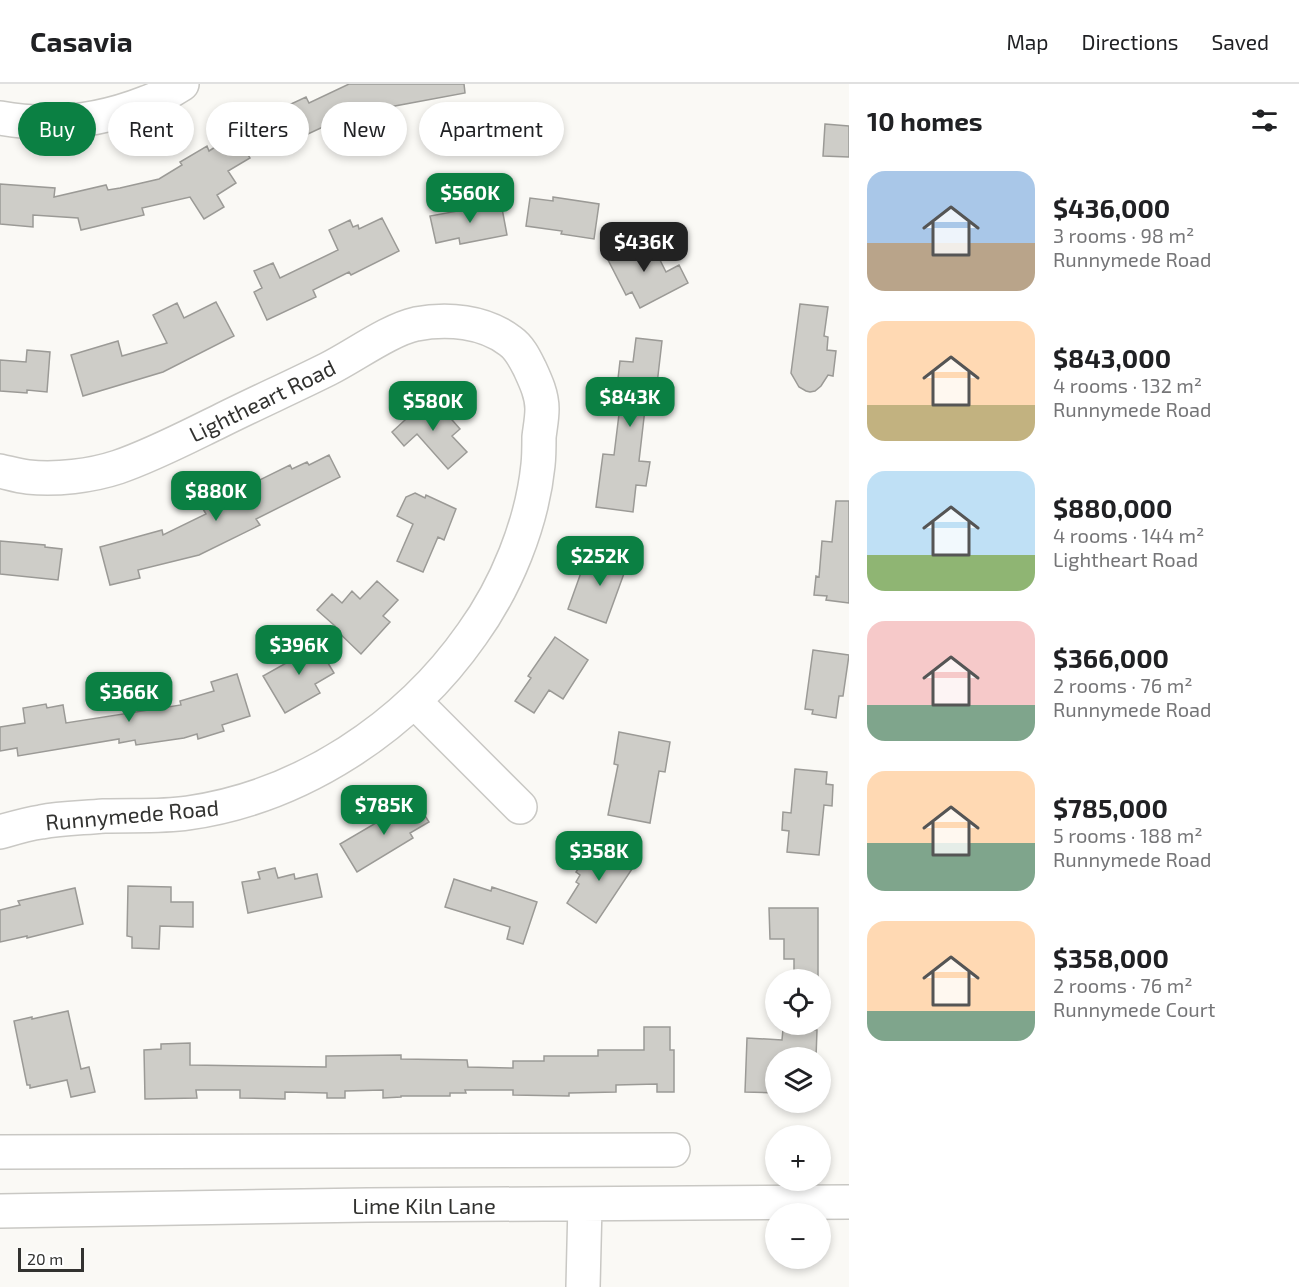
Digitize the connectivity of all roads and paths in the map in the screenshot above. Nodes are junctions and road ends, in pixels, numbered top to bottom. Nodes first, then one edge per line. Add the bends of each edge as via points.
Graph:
1 (182, 84) edge
2 (0, 118) edge
3 (516, 346) joint
4 (0, 471) edge
5 (414, 701) junction
6 (520, 807) dead end
7 (0, 832) edge
8 (673, 1150) dead end
9 (0, 1152) edge
10 (849, 1202) edge
11 (585, 1204) junction
12 (0, 1211) edge
13 (583, 1287) edge

1 - 2 street via 148,103 108,116 72,122
3 - 4 street, Lightheart Road via 496,332 455,321 415,325 396,331 330,368 157,452 114,468 48,478
3 - 5 street, Runnymede Road via 538,386 542,408 538,466 519,545 483,619 447,668
5 - 6 street
5 - 7 street, Runnymede Road via 380,731 327,766 273,791 227,806 186,813 43,821
8 - 9 street
10 - 11 street, Lime Kiln Lane
11 - 12 street, Lime Kiln Lane
11 - 13 street

